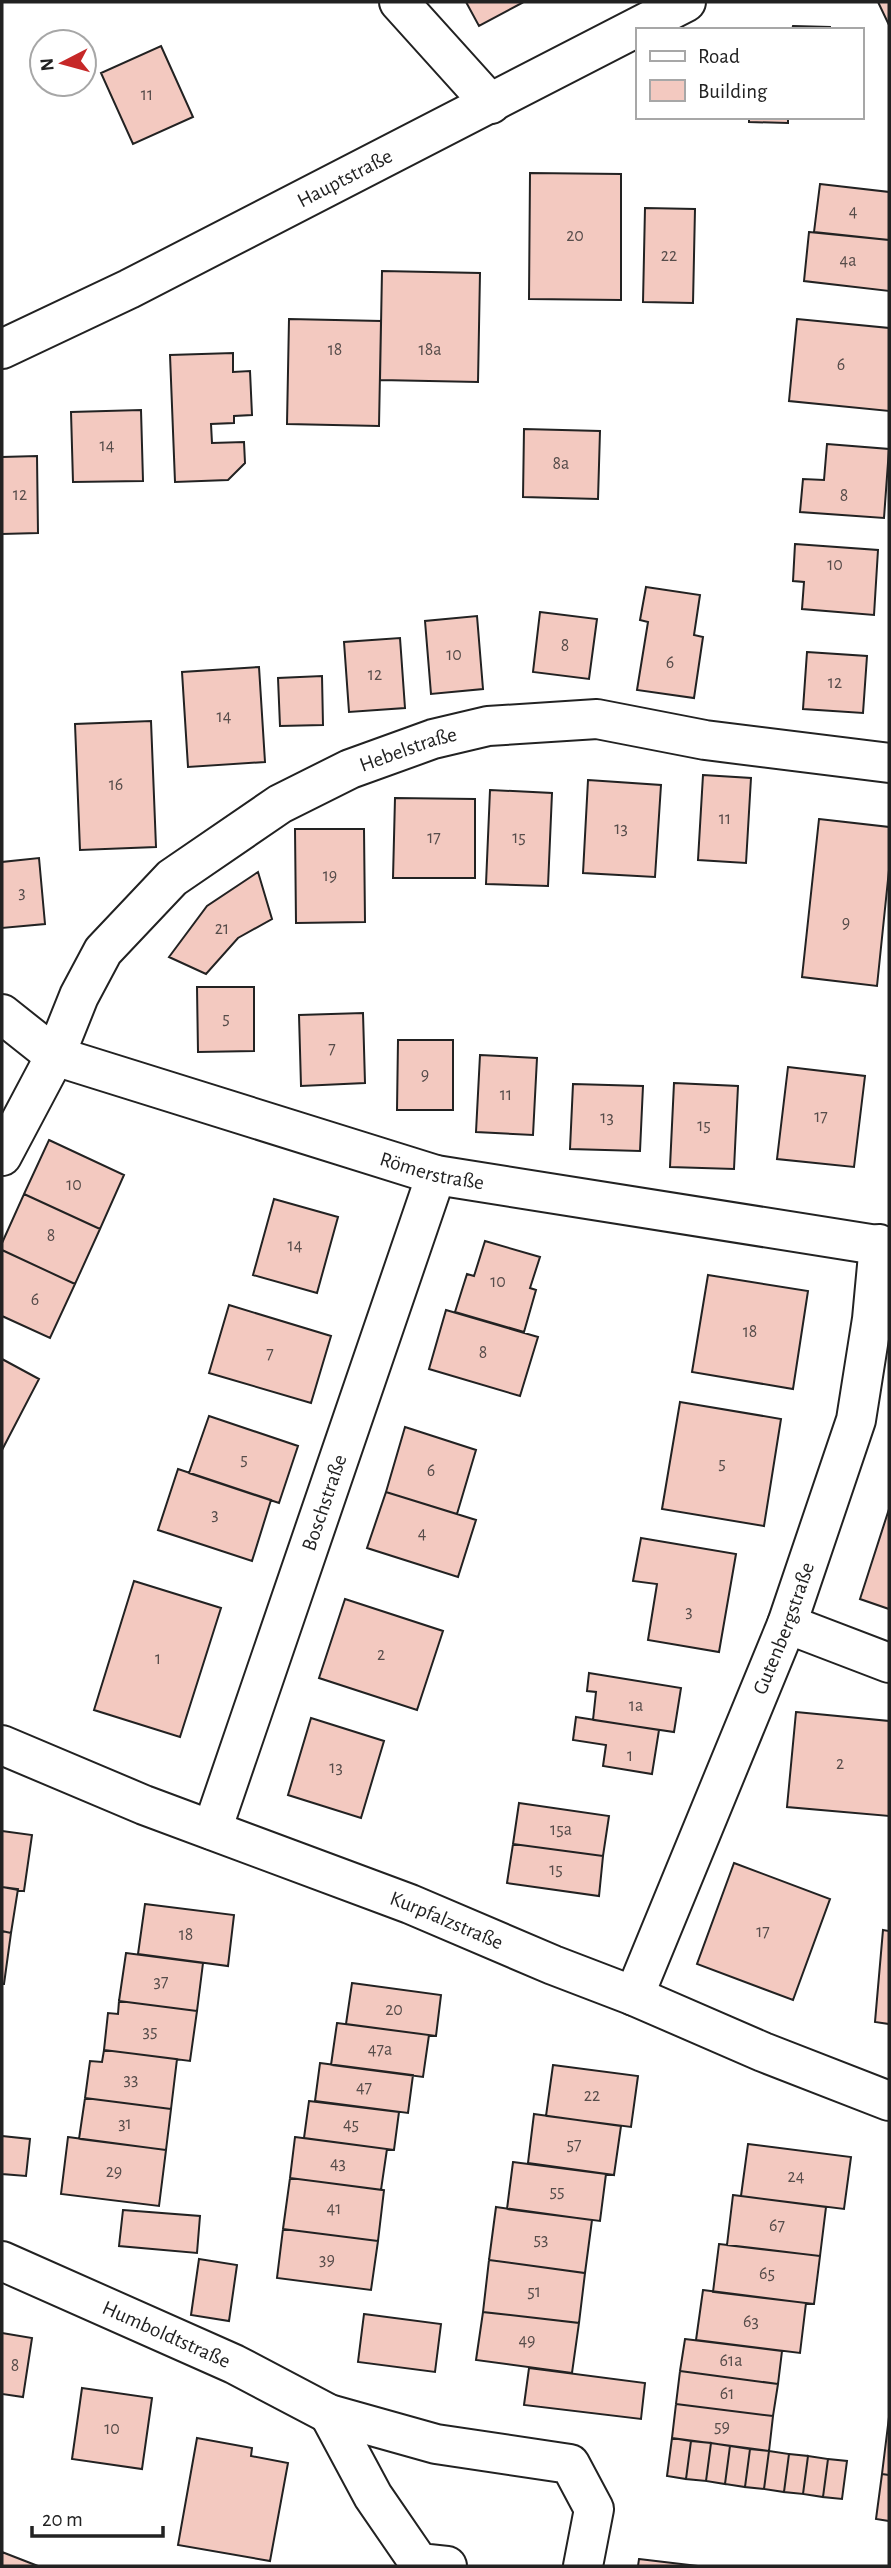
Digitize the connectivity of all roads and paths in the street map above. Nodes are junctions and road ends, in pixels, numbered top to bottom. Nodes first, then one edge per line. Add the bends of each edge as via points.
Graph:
1 (400, 2) edge
2 (686, 2) edge
3 (636, 28) edge
4 (636, 28) edge
5 (491, 104) junction
6 (2, 349) edge
7 (889, 763) edge
8 (2, 1014) edge
9 (55, 1056) junction
10 (2, 1156) edge
11 (436, 1175) junction
12 (884, 1246) edge
13 (787, 1624) junction
14 (889, 1663) edge
15 (2, 1745) edge
16 (212, 1830) junction
17 (634, 1996) junction
18 (889, 2101) edge
19 (2, 2261) edge
20 (329, 2414) junction
21 (447, 2566) edge
22 (583, 2566) edge

1 - 5 street
2 - 4 street, Hauptstraße
3 - 5 street, Hauptstraße
5 - 6 street, Hauptstraße
7 - 9 street, Hebelstraße via 705,740 597,719 488,726 433,739 350,769 280,804 172,878 103,951
8 - 9 street, Römerstraße
9 - 10 street, Hebelstraße
9 - 11 street, Römerstraße
11 - 12 street, Römerstraße
11 - 16 street, Boschstraße
12 - 13 street, Gutenbergstraße via 856,1420
13 - 14 street
13 - 17 street, Gutenbergstraße
15 - 16 street, Kurpfalzstraße
16 - 17 street, Kurpfalzstraße via 411,1904
17 - 18 street, Kurpfalzstraße
19 - 20 street, Humboldtstraße via 234,2364
20 - 21 street via 373,2496 419,2563
20 - 22 street, Humboldtstraße via 436,2444 570,2464 594,2509

